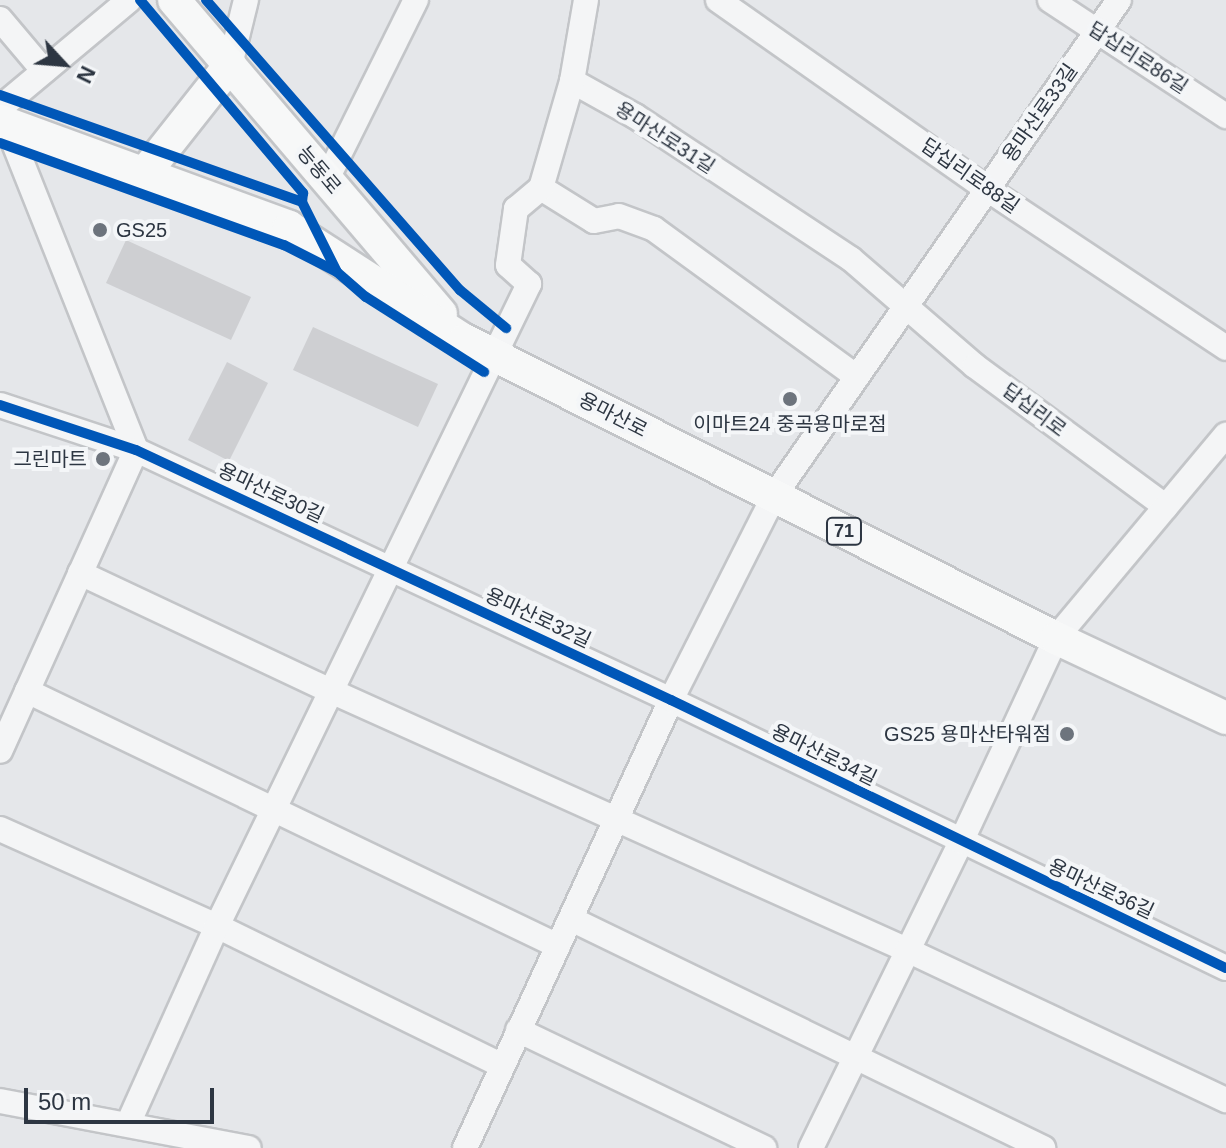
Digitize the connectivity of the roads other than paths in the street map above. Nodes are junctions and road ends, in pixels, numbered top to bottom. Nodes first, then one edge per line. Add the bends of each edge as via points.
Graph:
1 (129, 0) edge
2 (174, 0) edge
3 (246, 0) edge
4 (416, 0) edge
5 (586, 0) edge
6 (718, 0) edge
7 (1050, 0) edge
8 (1119, 0) edge
9 (0, 19) edge
10 (1097, 32) junction
11 (230, 65) junction
12 (44, 71) junction
13 (572, 81) junction
14 (1226, 116) edge
15 (2, 120) edge
16 (144, 174) junction
17 (327, 179) junction
18 (541, 188) junction
19 (987, 189) junction
20 (907, 305) junction
21 (478, 347) junction
22 (1226, 348) edge
23 (857, 377) junction
24 (0, 405) edge
25 (1226, 435) edge
26 (136, 450) junction
27 (774, 496) junction
28 (1166, 507) junction
29 (390, 569) junction
30 (80, 573) junction
31 (1056, 638) junction
32 (27, 691) junction
33 (331, 691) junction
34 (671, 700) junction
35 (1226, 718) edge
36 (0, 751) edge
37 (274, 808) junction
38 (619, 818) junction
39 (0, 829) edge
40 (961, 842) junction
41 (571, 919) junction
42 (217, 926) junction
43 (558, 946) junction
44 (907, 950) junction
45 (1226, 968) edge
46 (518, 1030) junction
47 (855, 1057) junction
48 (501, 1065) junction
49 (1226, 1100) edge
50 (0, 1101) edge
51 (128, 1124) junction
52 (249, 1148) edge
53 (465, 1148) edge
54 (764, 1148) edge
55 (811, 1148) edge
56 (1043, 1148) edge

1 - 12 street
2 - 11 main road, 능동로
3 - 11 street
4 - 17 street
5 - 13 street
6 - 19 street, 답십리로88길
7 - 10 street, 답십리로86길
8 - 10 street, 용마산로33길
9 - 12 street
10 - 14 street, 답십리로86길
10 - 19 street, 용마산로33길
11 - 16 main road
11 - 17 main road, 능동로
12 - 15 street
13 - 18 street
13 - 20 street, 용마산로31길 via 635,116 851,259
15 - 16 main road, 용마산로 / 71
15 - 26 street
16 - 21 main road, 용마산로 / 71 via 289,227
17 - 21 main road, 능동로
18 - 21 street via 516,209 508,265 529,284
18 - 23 street via 594,221 619,216 654,229
19 - 20 street, 용마산로33길
19 - 22 street, 답십리로88길
20 - 23 street, 용마산로33길
20 - 28 street, 답십리로 via 975,366
21 - 27 main road, 용마산로 / 71
21 - 29 street
23 - 27 street, 용마산로33길
24 - 26 street, 용마산로30길
25 - 28 street
26 - 29 street, 용마산로30길
26 - 30 street
27 - 31 main road, 용마산로 / 71
27 - 34 street
28 - 31 street
29 - 33 street
29 - 34 street, 용마산로32길
30 - 32 street
30 - 33 street
31 - 35 main road, 용마산로 / 71
31 - 40 street
32 - 36 street
32 - 37 street
33 - 37 street
33 - 38 street
34 - 38 street
34 - 40 street, 용마산로34길
37 - 42 street
37 - 43 street
38 - 41 street
38 - 44 street
39 - 42 street
40 - 44 street
40 - 45 street, 용마산로36길
41 - 43 street
41 - 47 street
42 - 48 street
42 - 51 street
43 - 46 street
44 - 47 street
44 - 49 street
46 - 48 street
46 - 54 street
47 - 55 street
47 - 56 street
48 - 53 street
50 - 51 street
51 - 52 street

